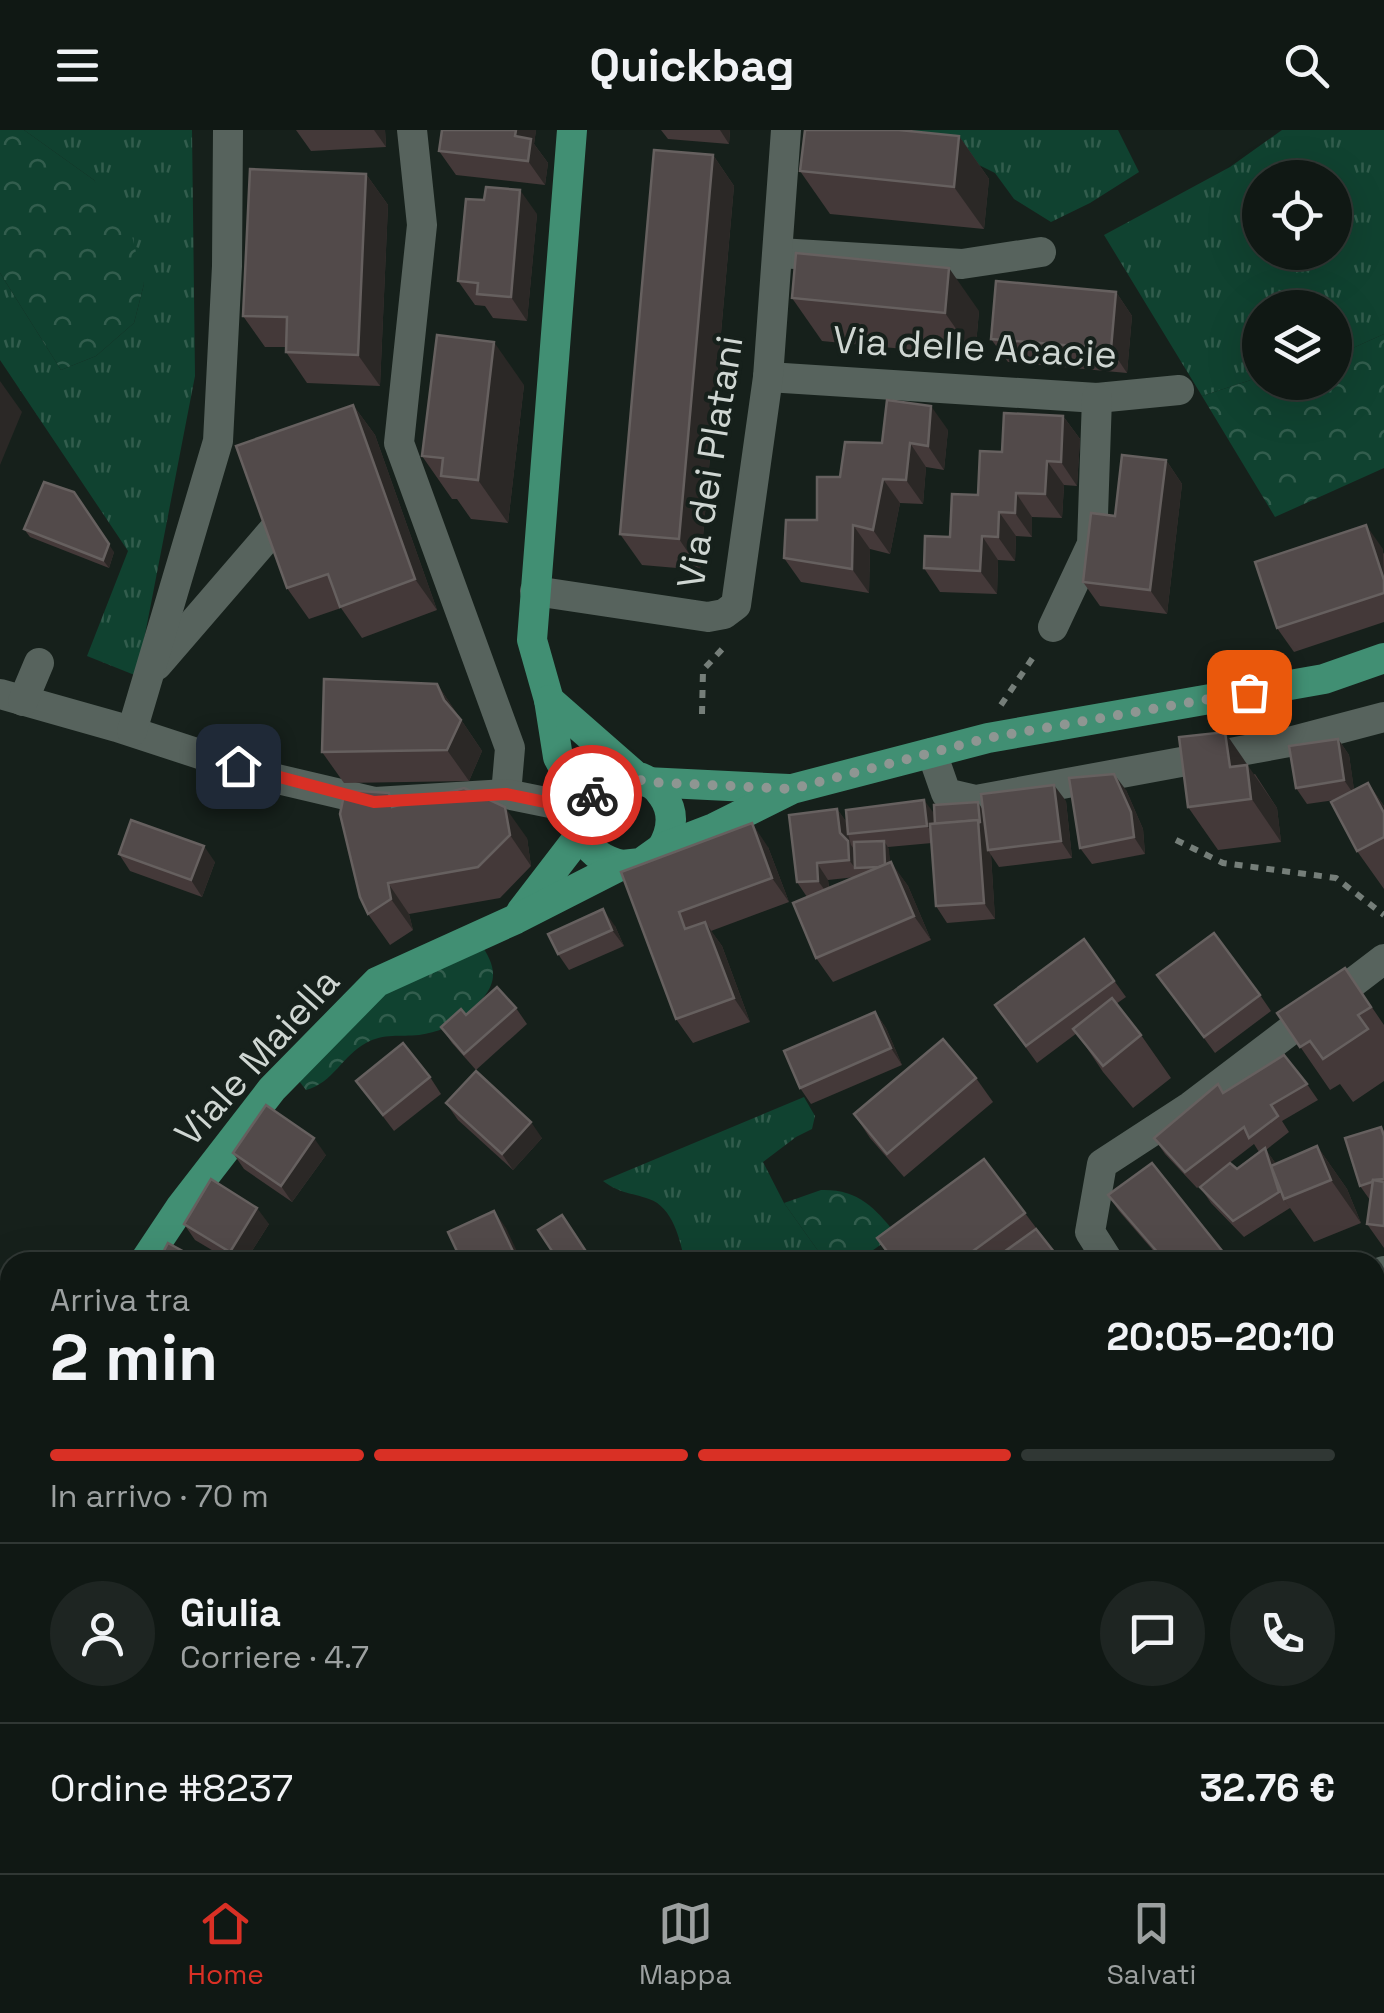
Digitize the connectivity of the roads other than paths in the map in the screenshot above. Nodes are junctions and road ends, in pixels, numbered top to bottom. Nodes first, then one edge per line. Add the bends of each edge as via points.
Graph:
1 (228, 130) edge
2 (412, 130) edge
3 (572, 130) edge
4 (786, 130) edge
5 (1041, 252) dead end
6 (779, 253) junction
7 (768, 376) junction
8 (1178, 390) dead end
9 (1097, 398) junction
10 (276, 527) edge
11 (535, 591) junction
12 (1054, 627) road end
13 (1384, 658) edge
14 (39, 663) dead end
15 (148, 675) junction
16 (11, 698) edge
17 (549, 700) junction
18 (1384, 717) edge
19 (132, 732) junction
20 (932, 753) junction
21 (642, 780) junction
22 (792, 789) junction
23 (506, 794) junction
24 (584, 816) junction
25 (662, 848) junction
26 (622, 865) junction
27 (516, 919) junction
28 (1384, 959) edge
29 (151, 1252) edge
30 (1103, 1252) edge

1 - 15 street via 218,441
2 - 23 street via 422,226 399,443 510,748
3 - 11 main road
4 - 6 street, Via dei Platani
5 - 6 street via 962,264
6 - 7 street, Via dei Platani
7 - 9 street, Via delle Acacie
7 - 11 street, Via dei Platani via 736,605 708,616
8 - 9 street, Via delle Acacie
9 - 12 street via 1092,544
10 - 15 street
11 - 17 main road via 532,640
13 - 20 main road via 1324,679
14 - 16 street
15 - 19 street
16 - 19 street
17 - 21 main road
17 - 24 main road via 558,758
18 - 20 street via 1289,742 976,800 946,793
19 - 23 street via 273,778 374,802
20 - 22 main road
21 - 22 main road
21 - 24 main road via 603,784
21 - 25 main road via 669,808
22 - 25 main road
23 - 24 street
24 - 26 main road via 591,847
24 - 27 main road
25 - 26 main road via 641,863
26 - 27 main road, Viale Maiella
27 - 29 main road, Viale Maiella via 377,982 272,1088
28 - 30 street via 1191,1106 1102,1164 1090,1232

